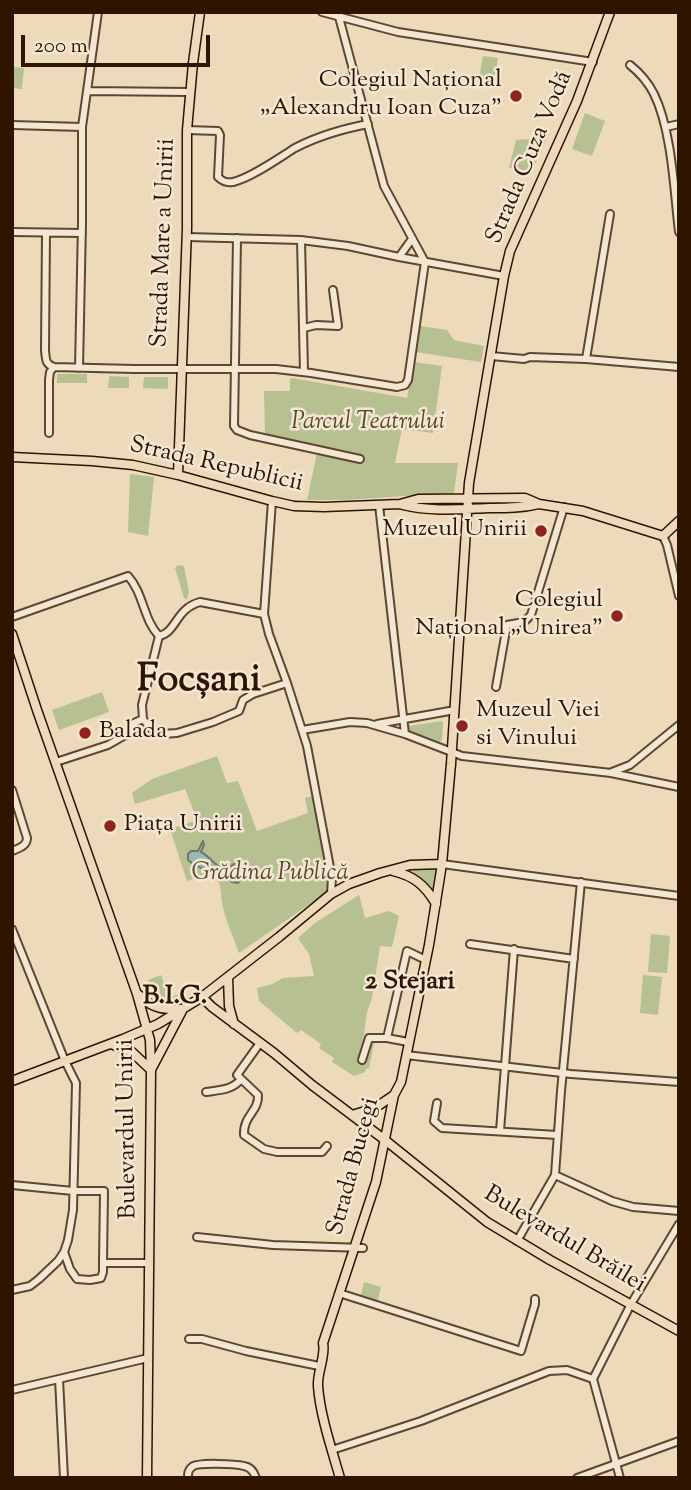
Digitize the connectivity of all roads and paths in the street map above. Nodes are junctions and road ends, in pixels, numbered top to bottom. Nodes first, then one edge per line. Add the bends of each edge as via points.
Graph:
1 (98, 12) edge
2 (200, 12) edge
3 (322, 12) edge
4 (610, 12) edge
5 (339, 17) junction
6 (593, 62) junction
7 (629, 65) dead end
8 (87, 91) junction
9 (190, 92) junction
10 (368, 124) junction
11 (679, 124) edge
12 (12, 125) edge
13 (82, 127) junction
14 (666, 127) junction
15 (187, 130) junction
16 (610, 214) dead end
17 (15, 232) edge
18 (679, 232) edge
19 (46, 233) junction
20 (82, 233) junction
21 (187, 237) junction
22 (237, 238) junction
23 (412, 239) junction
24 (301, 240) junction
25 (399, 257) junction
26 (425, 262) junction
27 (504, 276) junction
28 (333, 290) dead end
29 (303, 328) junction
30 (491, 356) junction
31 (586, 359) junction
32 (54, 366) junction
33 (679, 367) edge
34 (79, 368) junction
35 (181, 369) junction
36 (234, 370) junction
37 (304, 372) junction
38 (48, 433) dead end
39 (12, 456) edge
40 (360, 459) dead end
41 (178, 475) junction
42 (469, 498) junction
43 (272, 501) junction
44 (400, 504) junction
45 (539, 504) junction
46 (379, 505) junction
47 (564, 507) junction
48 (468, 509) junction
49 (679, 521) edge
50 (663, 536) junction
51 (677, 586) edge
52 (679, 596) edge
53 (264, 614) junction
54 (12, 617) edge
55 (12, 634) edge
56 (159, 636) junction
57 (287, 683) junction
58 (496, 687) dead end
59 (455, 710) junction
60 (403, 718) junction
61 (144, 719) junction
62 (375, 724) junction
63 (679, 725) edge
64 (302, 730) junction
65 (405, 734) junction
66 (452, 753) junction
67 (56, 762) junction
68 (611, 773) junction
69 (679, 787) edge
70 (12, 790) edge
71 (12, 850) edge
72 (442, 864) junction
73 (390, 870) junction
74 (581, 882) junction
75 (331, 894) junction
76 (679, 896) edge
77 (436, 904) junction
78 (12, 929) edge
79 (470, 944) dead end
80 (514, 949) junction
81 (574, 958) junction
82 (426, 960) junction
83 (228, 977) junction
84 (137, 994) junction
85 (202, 997) junction
86 (184, 1009) junction
87 (234, 1024) junction
88 (148, 1029) junction
89 (387, 1038) junction
90 (408, 1042) junction
91 (260, 1043) junction
92 (110, 1044) junction
93 (405, 1055) junction
94 (362, 1060) dead end
95 (65, 1061) junction
96 (504, 1066) junction
97 (151, 1070) junction
98 (563, 1074) junction
99 (242, 1079) junction
100 (12, 1081) edge
101 (679, 1082) edge
102 (206, 1092) dead end
103 (394, 1095) junction
104 (437, 1102) dead end
105 (352, 1115) junction
106 (500, 1131) junction
107 (557, 1135) junction
108 (385, 1140) junction
109 (327, 1146) dead end
110 (555, 1175) junction
111 (12, 1185) edge
112 (73, 1191) junction
113 (679, 1211) edge
114 (679, 1224) edge
115 (197, 1237) dead end
116 (517, 1241) junction
117 (358, 1248) junction
118 (64, 1252) junction
119 (103, 1263) junction
120 (149, 1263) junction
121 (12, 1290) edge
122 (339, 1293) junction
123 (535, 1299) dead end
124 (631, 1304) junction
125 (679, 1331) edge
126 (189, 1339) dead end
127 (148, 1358) junction
128 (319, 1366) junction
129 (59, 1379) junction
130 (593, 1379) junction
131 (12, 1390) edge
132 (679, 1441) edge
133 (332, 1450) junction
134 (616, 1464) junction
135 (64, 1478) edge
136 (148, 1478) edge
137 (188, 1478) edge
138 (256, 1478) edge
139 (340, 1478) edge
140 (578, 1478) edge
141 (620, 1478) edge

1 - 8 street
2 - 9 main road, Strada Mare a Unirii
3 - 5 street
4 - 6 main road, Strada Cuza Vodă
5 - 6 street via 398,32
5 - 10 street
6 - 27 main road, Strada Cuza Vodă via 516,236
7 - 14 street via 645,78
8 - 9 street
8 - 13 street
9 - 15 main road, Strada Mare a Unirii
10 - 15 street via 310,141 229,183 218,177 218,131
10 - 23 street via 384,186
11 - 14 street
12 - 13 street
13 - 20 street
14 - 18 street
15 - 21 main road, Strada Mare a Unirii
16 - 31 street
17 - 19 street
19 - 20 street
19 - 32 street via 45,350 46,362
20 - 34 street
21 - 22 street
21 - 35 main road, Strada Mare a Unirii
22 - 24 street
22 - 36 street
23 - 25 street
23 - 26 street
24 - 25 street
24 - 29 street
25 - 26 street
26 - 27 street
26 - 37 street via 405,385
27 - 30 main road, Strada Cuza Vodă
28 - 29 street via 338,326
29 - 37 street
30 - 31 street
30 - 42 main road, Strada Cuza Vodă
31 - 33 street
32 - 34 street
32 - 38 street
34 - 35 street
35 - 36 street
35 - 41 main road, Strada Mare a Unirii
36 - 37 street
36 - 40 street via 237,430
39 - 41 main road, Strada Republicii via 133,465
41 - 43 main road, Strada Republicii
42 - 44 main road, Strada Republicii
42 - 45 main road, Strada Republicii via 526,498
42 - 48 main road, Strada Cuza Vodă
43 - 46 main road, Strada Republicii via 310,507
43 - 53 street
44 - 46 main road, Strada Republicii
44 - 48 main road, Strada Republicii via 419,509
45 - 47 main road, Strada Republicii
45 - 48 main road, Strada Republicii
46 - 60 street
47 - 50 main road, Strada Republicii
47 - 58 street via 531,615 524,622 507,625
48 - 59 main road, Strada Cuza Vodă
49 - 50 main road
50 - 51 street
51 - 52 street
53 - 56 street via 200,602 183,611 168,633
53 - 57 street
54 - 56 street via 128,576
55 - 67 main road, Bulevardul Unirii
56 - 61 street via 142,705
57 - 61 street via 253,694 243,700 239,711 177,733 161,734
57 - 64 street
59 - 60 street
59 - 66 main road, Strada Cuza Vodă
60 - 62 street
60 - 65 street
61 - 67 street via 108,745
62 - 64 street via 350,722
62 - 65 street
63 - 68 street via 630,765
64 - 75 street via 332,878
65 - 66 street
66 - 68 street
66 - 72 main road, Strada Cuza Vodă
67 - 84 main road, Bulevardul Unirii
68 - 69 street
70 - 71 street via 27,835 23,846
72 - 73 main road
72 - 74 street
72 - 77 main road, Strada Bucegi
73 - 75 main road
73 - 77 main road via 416,879
74 - 76 street
74 - 81 street
75 - 83 main road
77 - 82 main road, Strada Bucegi
78 - 95 street
79 - 80 street
80 - 81 street
80 - 96 street
81 - 98 street
82 - 89 street via 407,951
82 - 90 main road, Strada Bucegi
83 - 85 main road
83 - 87 main road
84 - 86 main road via 153,1006
84 - 88 main road, Bulevardul Unirii
85 - 86 main road
85 - 87 main road, Bulevardul Brăilei
86 - 88 main road
86 - 97 main road
87 - 91 main road, Bulevardul Brăilei
88 - 92 main road
88 - 97 main road, Bulevardul Unirii
89 - 90 street
89 - 94 street via 369,1038
90 - 93 main road, Strada Bucegi
91 - 99 street via 237,1075
91 - 105 main road, Bulevardul Brăilei
92 - 95 main road
92 - 97 main road via 132,1052
93 - 96 street
93 - 103 main road, Strada Bucegi
95 - 100 main road
95 - 112 street via 76,1083
96 - 98 street
96 - 106 street
97 - 120 main road, Bulevardul Unirii
98 - 101 street
98 - 107 street
99 - 102 street via 227,1089
99 - 109 street via 258,1095 244,1135 277,1152 322,1152
103 - 105 main road
103 - 108 main road, Strada Bucegi
104 - 106 street via 434,1121 438,1126
105 - 108 main road, Bulevardul Brăilei
106 - 107 street
107 - 110 street
108 - 116 main road, Bulevardul Brăilei
108 - 117 main road, Strada Bucegi
110 - 113 street via 612,1201
110 - 116 street
111 - 112 street
112 - 118 street
112 - 119 street via 104,1191
114 - 124 street
115 - 117 street
116 - 124 main road, Bulevardul Brăilei
117 - 122 main road, Strada Bucegi
118 - 119 street via 77,1279 101,1278
118 - 121 street via 30,1286
119 - 120 street
120 - 127 main road, Bulevardul Unirii
122 - 123 street via 521,1351
122 - 128 main road, Strada Bucegi
124 - 125 main road, Bulevardul Brăilei
124 - 130 street
126 - 128 street
127 - 129 street
127 - 136 main road, Bulevardul Unirii
128 - 133 main road, Strada Bucegi via 317,1384
129 - 131 street
129 - 135 street
130 - 133 street via 567,1370 549,1371
130 - 134 street
132 - 134 street
133 - 139 main road, Strada Bucegi
134 - 140 street
134 - 141 street
137 - 138 street via 192,1466 200,1464 245,1466

